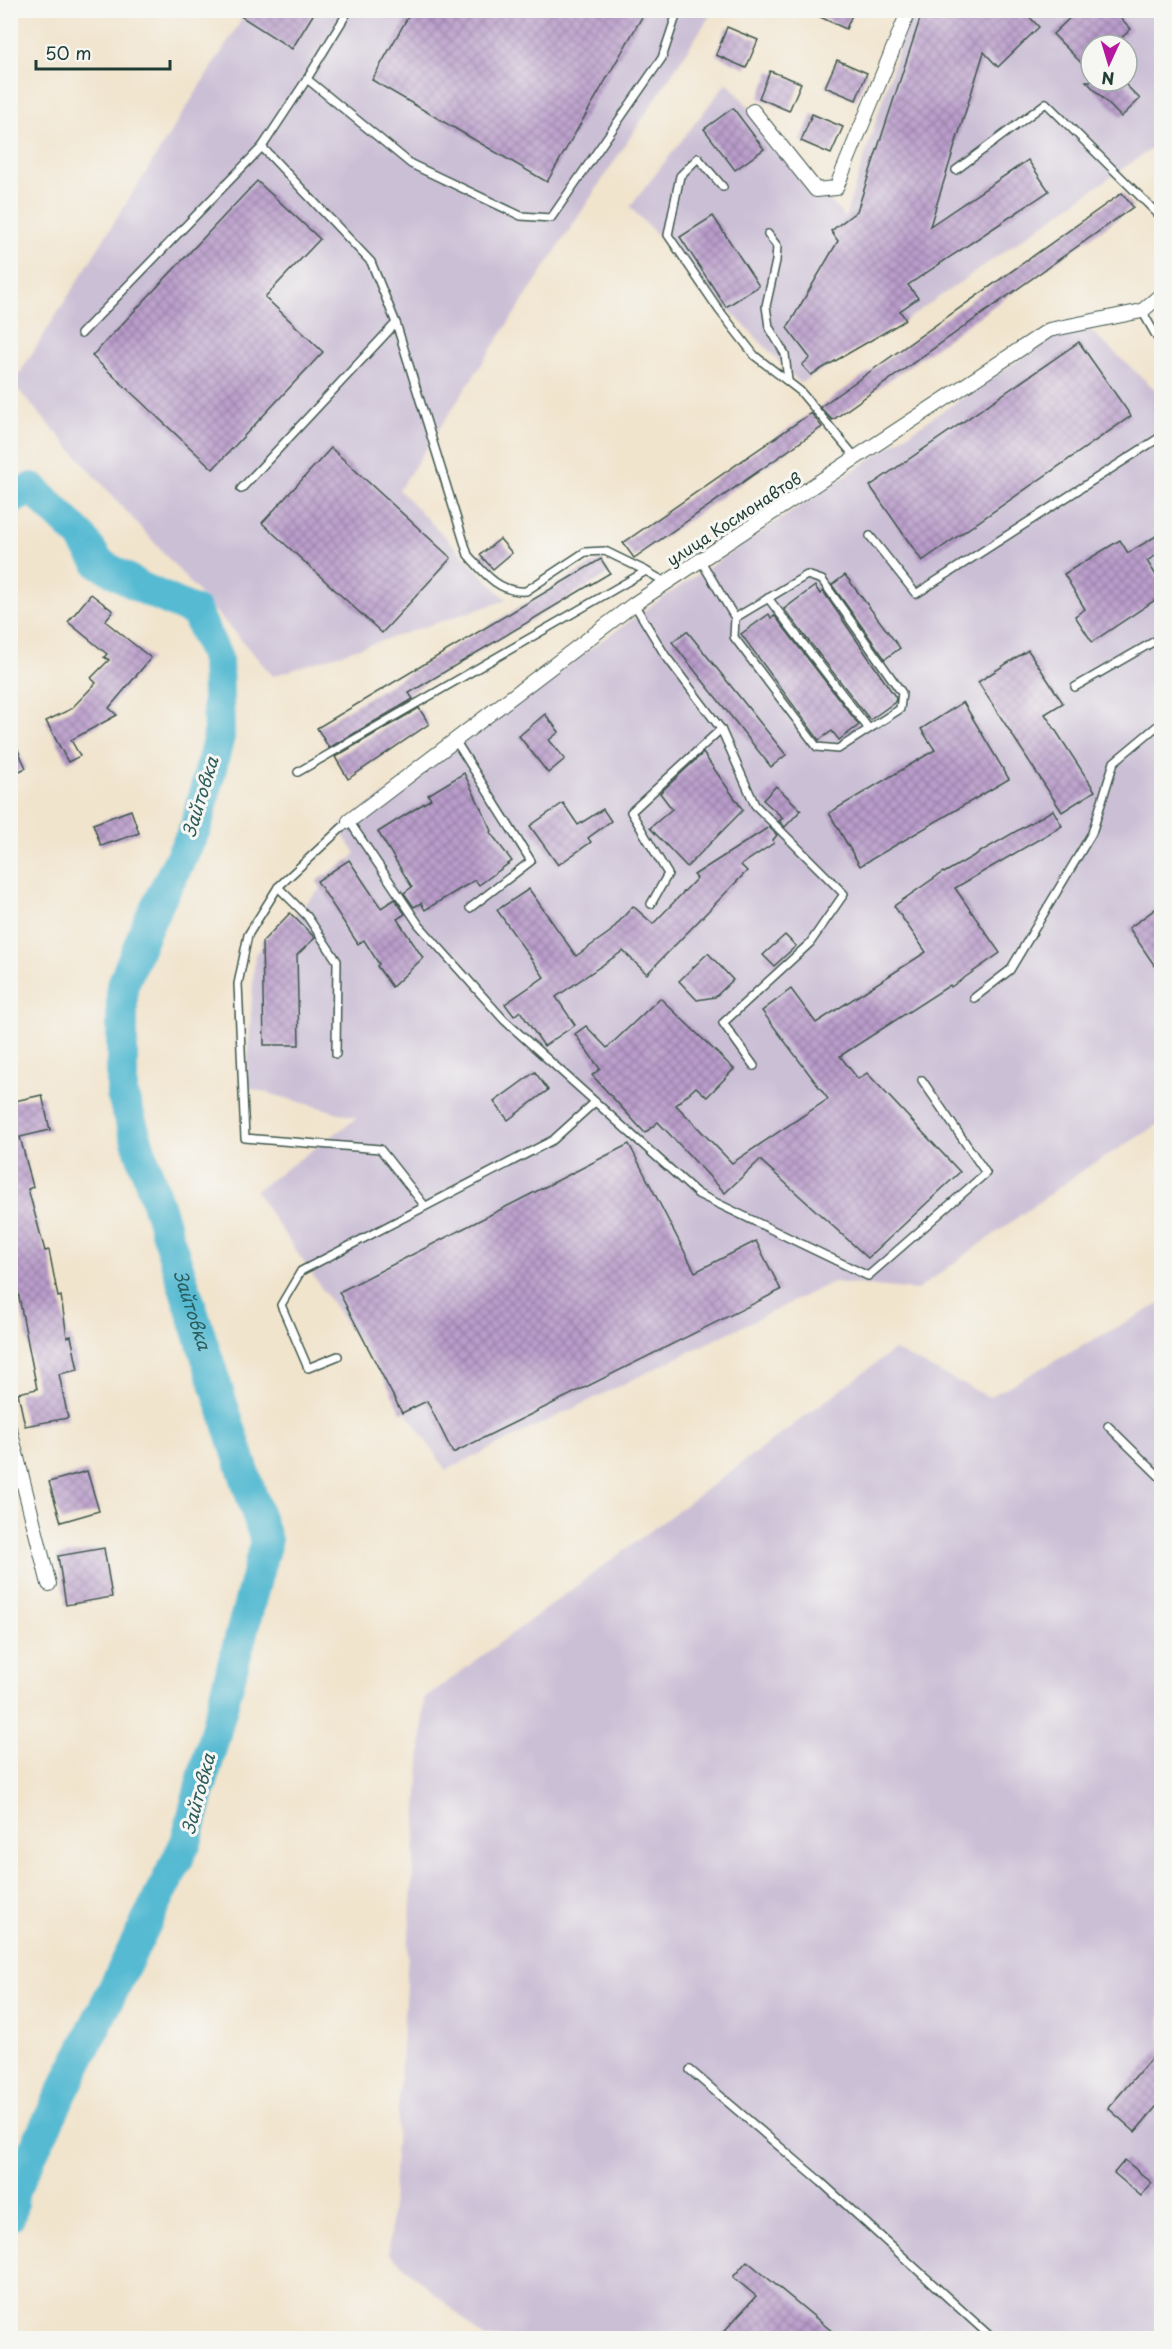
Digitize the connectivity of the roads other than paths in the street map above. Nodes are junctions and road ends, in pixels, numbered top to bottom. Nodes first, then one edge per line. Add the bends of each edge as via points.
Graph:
1 (349, 10) edge
2 (678, 10) edge
3 (909, 10) edge
4 (1158, 10) edge
5 (1161, 16) edge
6 (307, 79) junction
7 (753, 111) dead end
8 (262, 147) junction
9 (956, 170) dead end
10 (723, 187) dead end
11 (1161, 218) edge
12 (768, 234) dead end
13 (1161, 294) edge
14 (1142, 311) junction
15 (396, 323) junction
16 (81, 333) dead end
17 (1161, 346) edge
18 (788, 381) junction
19 (1161, 436) edge
20 (856, 458) junction
21 (241, 489) dead end
22 (870, 536) dead end
23 (701, 561) junction
24 (646, 572) junction
25 (667, 583) junction
26 (768, 598) junction
27 (634, 604) junction
28 (735, 618) junction
29 (1161, 638) edge
30 (1075, 687) dead end
31 (1161, 722) edge
32 (721, 729) junction
33 (870, 729) junction
34 (455, 740) junction
35 (297, 772) dead end
36 (349, 821) junction
37 (278, 887) junction
38 (651, 904) dead end
39 (470, 908) dead end
40 (974, 998) dead end
41 (336, 1054) dead end
42 (754, 1066) dead end
43 (922, 1080) dead end
44 (595, 1102) junction
45 (425, 1206) junction
46 (339, 1356) dead end
47 (1108, 1426) dead end
48 (10, 1430) edge
49 (1161, 1479) edge
50 (49, 1584) dead end
51 (690, 2070) dead end
52 (992, 2338) edge

1 - 6 lane
2 - 6 lane via 662,58 551,218 521,216 411,164
3 - 7 street via 836,188 816,190
4 - 5 lane
6 - 8 lane
8 - 15 lane via 371,262
8 - 16 lane
9 - 11 lane via 1046,103
10 - 18 lane via 698,158 680,176 668,235 755,356
12 - 18 lane via 777,246 766,306 769,327 784,354
13 - 14 street
14 - 17 lane
14 - 20 street, улица Космонавтов via 1049,330
15 - 21 lane
15 - 24 lane via 468,555 494,583 514,592 526,591 585,552 605,551
18 - 20 lane
19 - 22 lane via 916,594
20 - 23 street, улица Космонавтов
23 - 25 street, улица Космонавтов
23 - 28 lane
24 - 25 lane
24 - 35 lane
25 - 27 street, улица Космонавтов
26 - 28 lane
26 - 33 lane
26 - 33 lane via 807,575 822,580 902,693 900,709
27 - 32 lane via 665,655
27 - 34 street, улица Космонавтов
28 - 33 lane via 734,637 817,747 838,749
29 - 30 lane
31 - 40 lane via 1114,762 1092,833 1010,970
32 - 38 lane via 631,812 668,874
32 - 42 lane via 755,805 844,894 810,943 723,1023
34 - 36 street, улица Космонавтов
34 - 39 lane via 531,861
36 - 37 lane
36 - 44 lane via 419,925 504,1020
37 - 41 lane via 307,916 337,961
37 - 45 lane via 248,935 238,984 245,1138 380,1149
43 - 44 lane via 986,1173 868,1276 698,1194
44 - 45 lane via 553,1140
45 - 46 lane via 301,1271 282,1305 308,1368
47 - 49 lane
48 - 50 street
51 - 52 lane via 821,2182

